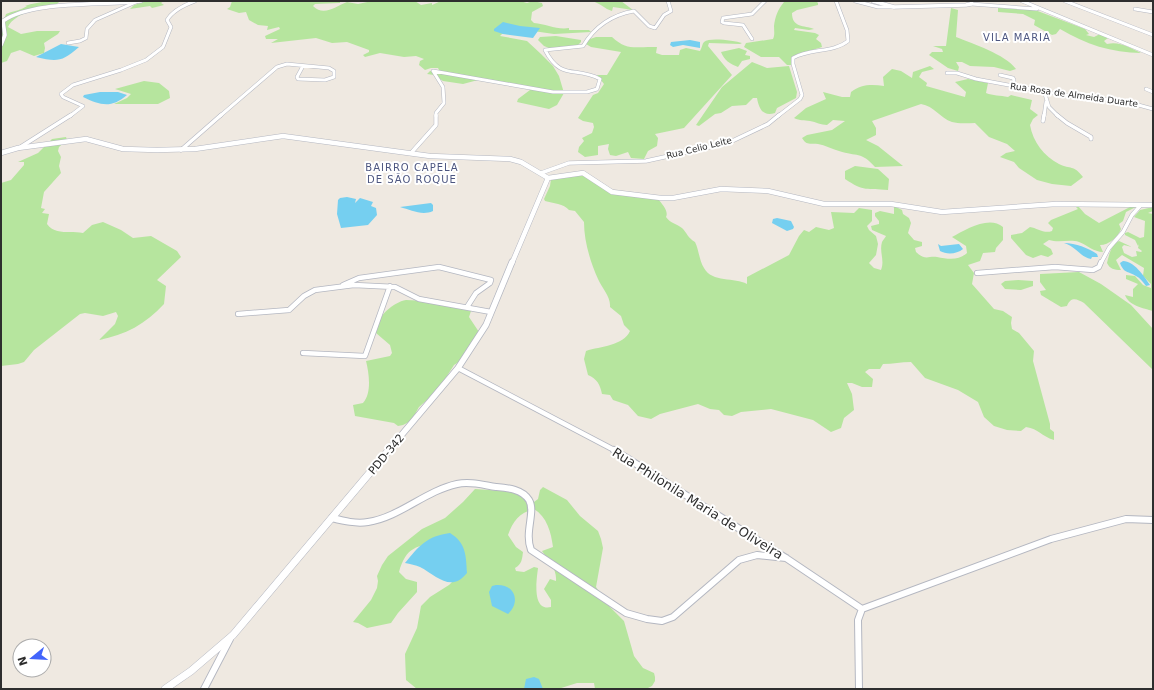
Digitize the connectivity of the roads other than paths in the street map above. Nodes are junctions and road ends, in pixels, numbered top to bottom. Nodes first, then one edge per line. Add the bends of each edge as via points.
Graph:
1 (139, 1) edge
2 (195, 1) edge
3 (668, 1) edge
4 (765, 1) edge
5 (836, 1) edge
6 (855, 1) edge
7 (872, 1) edge
8 (1022, 1) edge
9 (1065, 1) edge
10 (82, 2) edge
11 (971, 3) edge
12 (894, 8) junction
13 (1041, 9) junction
14 (1135, 9) dead end
15 (1153, 12) edge
16 (1153, 35) edge
17 (752, 39) dead end
18 (68, 43) dead end
19 (1, 45) edge
20 (1152, 54) edge
21 (303, 66) junction
22 (947, 73) dead end
23 (1004, 73) dead end
24 (1000, 75) junction
25 (992, 82) junction
26 (1012, 86) junction
27 (1146, 89) dead end
28 (1044, 91) junction
29 (1153, 92) edge
30 (1046, 102) junction
31 (1153, 109) edge
32 (1043, 121) dead end
33 (1091, 139) dead end
34 (18, 148) junction
35 (180, 150) junction
36 (1, 153) edge
37 (411, 153) junction
38 (541, 172) junction
39 (548, 178) junction
40 (1140, 206) junction
41 (1153, 206) edge
42 (977, 273) dead end
43 (339, 286) junction
44 (390, 286) junction
45 (467, 308) junction
46 (491, 312) junction
47 (238, 314) dead end
48 (303, 354) dead end
49 (458, 368) junction
50 (332, 518) junction
51 (1153, 520) edge
52 (786, 558) junction
53 (862, 609) junction
54 (232, 635) junction
55 (165, 689) edge
56 (204, 689) edge
57 (859, 689) edge

1 - 10 street
1 - 18 street via 94,20 87,29 84,41
2 - 34 street via 169,16 167,20 171,27 162,48 152,56 134,66 64,90 61,94 63,97 81,104 82,109
3 - 37 street via 671,11 664,15 655,28 649,26 634,11 618,14 595,31 583,46 545,50 551,62 566,72 590,74 600,79 597,89 589,93 561,92 433,71 443,87 444,102 436,114 436,124
4 - 17 street via 752,14 723,18 724,23 743,25
5 - 38 street, Rua Celio Leite via 849,34 848,41 843,45 793,58 802,95 768,124 728,143 654,160 574,162
6 - 12 street
7 - 12 street
8 - 13 street
9 - 16 street
10 - 19 street via 40,5 8,15 3,21 5,35
11 - 12 street via 949,7
11 - 13 street
13 - 20 street
14 - 15 street
21 - 21 street via 298,79 325,80 334,77 332,69
21 - 35 street via 283,64 277,67
22 - 25 street, Rua Rosa de Almeida Duarte
23 - 24 street
24 - 25 street
24 - 26 street via 1013,78
25 - 26 street, Rua Rosa de Almeida Duarte
26 - 28 street, Rua Rosa de Almeida Duarte
27 - 29 street
28 - 30 street
28 - 31 street, Rua Rosa de Almeida Duarte via 1080,98 1120,100
30 - 32 street
30 - 33 street via 1060,119
34 - 35 street via 86,140 123,149
34 - 36 street
35 - 37 street via 232,145 283,136
37 - 38 street via 448,158 510,159
38 - 39 street
39 - 40 street via 583,173 612,192 661,198 721,189 754,190 824,204 891,204 942,212 1056,204
39 - 46 street, PDD-342 / PDD-342
40 - 41 street
40 - 42 street via 1132,215 1124,232 1109,248 1099,267 1093,270 1054,267
43 - 44 street
43 - 45 street via 359,278 439,267 491,280 478,290
43 - 47 street via 315,290 287,311
44 - 45 street via 419,299
44 - 48 street via 365,356
45 - 46 street
46 - 49 street, PDD-342 / PDD-342 via 486,325
49 - 50 street, PDD-342 / PDD-342
49 - 52 street, Rua Philonila Maria de Oliveira via 606,445
50 - 52 street via 344,523 373,522 457,484 470,483 515,490 524,493 532,507 527,538 531,550 626,613 647,620 662,621 673,617 739,560 762,554
50 - 54 street, PDD-342 / PDD-342
51 - 53 street via 1126,519 1051,539
52 - 53 street, Rua Philonila Maria de Oliveira
53 - 57 street via 858,620
54 - 55 street, PDD-342 / PDD-342 via 191,671
54 - 56 street

